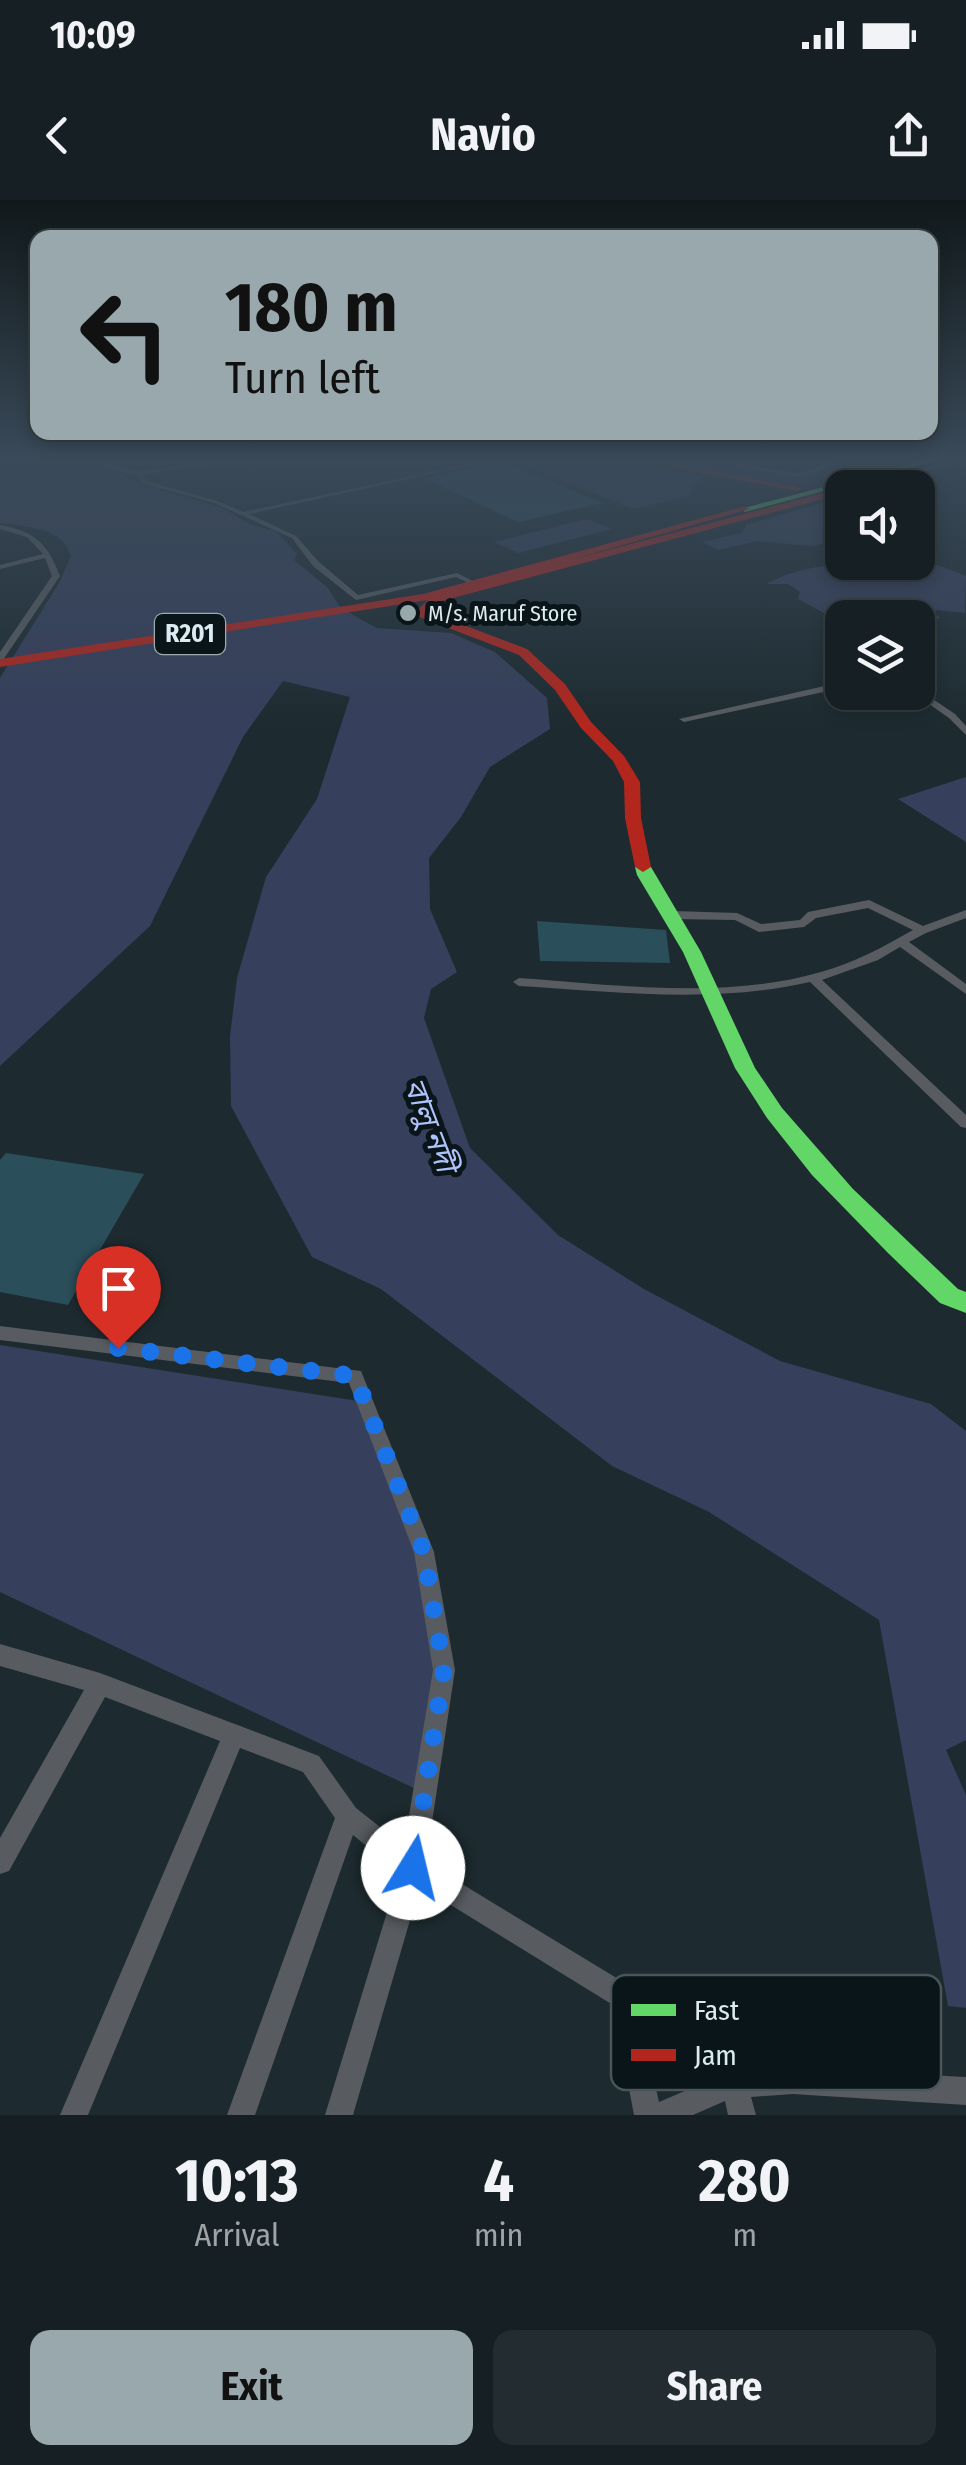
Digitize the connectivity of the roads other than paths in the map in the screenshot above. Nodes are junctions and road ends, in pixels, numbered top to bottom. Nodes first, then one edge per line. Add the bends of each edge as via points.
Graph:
1 (42, 548) edge
2 (303, 548) edge
3 (603, 548) edge
4 (610, 548) edge
5 (48, 555) junction
6 (0, 567) edge
7 (471, 582) dead end
8 (0, 660) edge
9 (825, 689) edge
10 (935, 704) edge
11 (684, 718) dead end
12 (966, 732) edge
13 (966, 914) edge
14 (674, 915) junction
15 (922, 930) junction
16 (902, 943) junction
17 (816, 981) junction
18 (520, 982) dead end
19 (966, 990) edge
20 (713, 992) junction
21 (966, 1123) edge
22 (960, 1302) edge
23 (0, 1333) edge
24 (2, 1661) edge
25 (100, 1684) junction
26 (234, 1734) junction
27 (348, 1816) junction
28 (0, 1862) edge
29 (413, 1868) junction
30 (611, 1989) edge
31 (643, 2090) edge
32 (720, 2090) edge
33 (736, 2090) edge
34 (934, 2090) edge
35 (966, 2092) edge
36 (74, 2115) edge
37 (241, 2115) edge
38 (339, 2115) edge
39 (648, 2115) edge
40 (660, 2115) edge
41 (742, 2115) edge

1 - 5 street
2 - 7 street via 356,598 456,575
3 - 8 main road, R201 via 380,605
4 - 14 main road via 421,608 425,617 523,652 560,687 632,782 645,877
5 - 6 street
5 - 8 street via 56,576
9 - 11 street
10 - 12 street
13 - 15 street
14 - 15 street via 737,917 760,928 869,904
14 - 20 main road
15 - 16 street
16 - 17 street
16 - 19 street
17 - 20 street
17 - 21 street
18 - 20 street
20 - 22 main road via 751,1080 782,1125 850,1202
23 - 29 street via 355,1376 424,1552 444,1670
24 - 25 street
25 - 26 street
25 - 28 street
26 - 27 street via 311,1764
26 - 36 street
27 - 29 street
27 - 37 street
29 - 30 street
29 - 38 street
31 - 39 street
32 - 40 street
33 - 41 street
34 - 35 street

